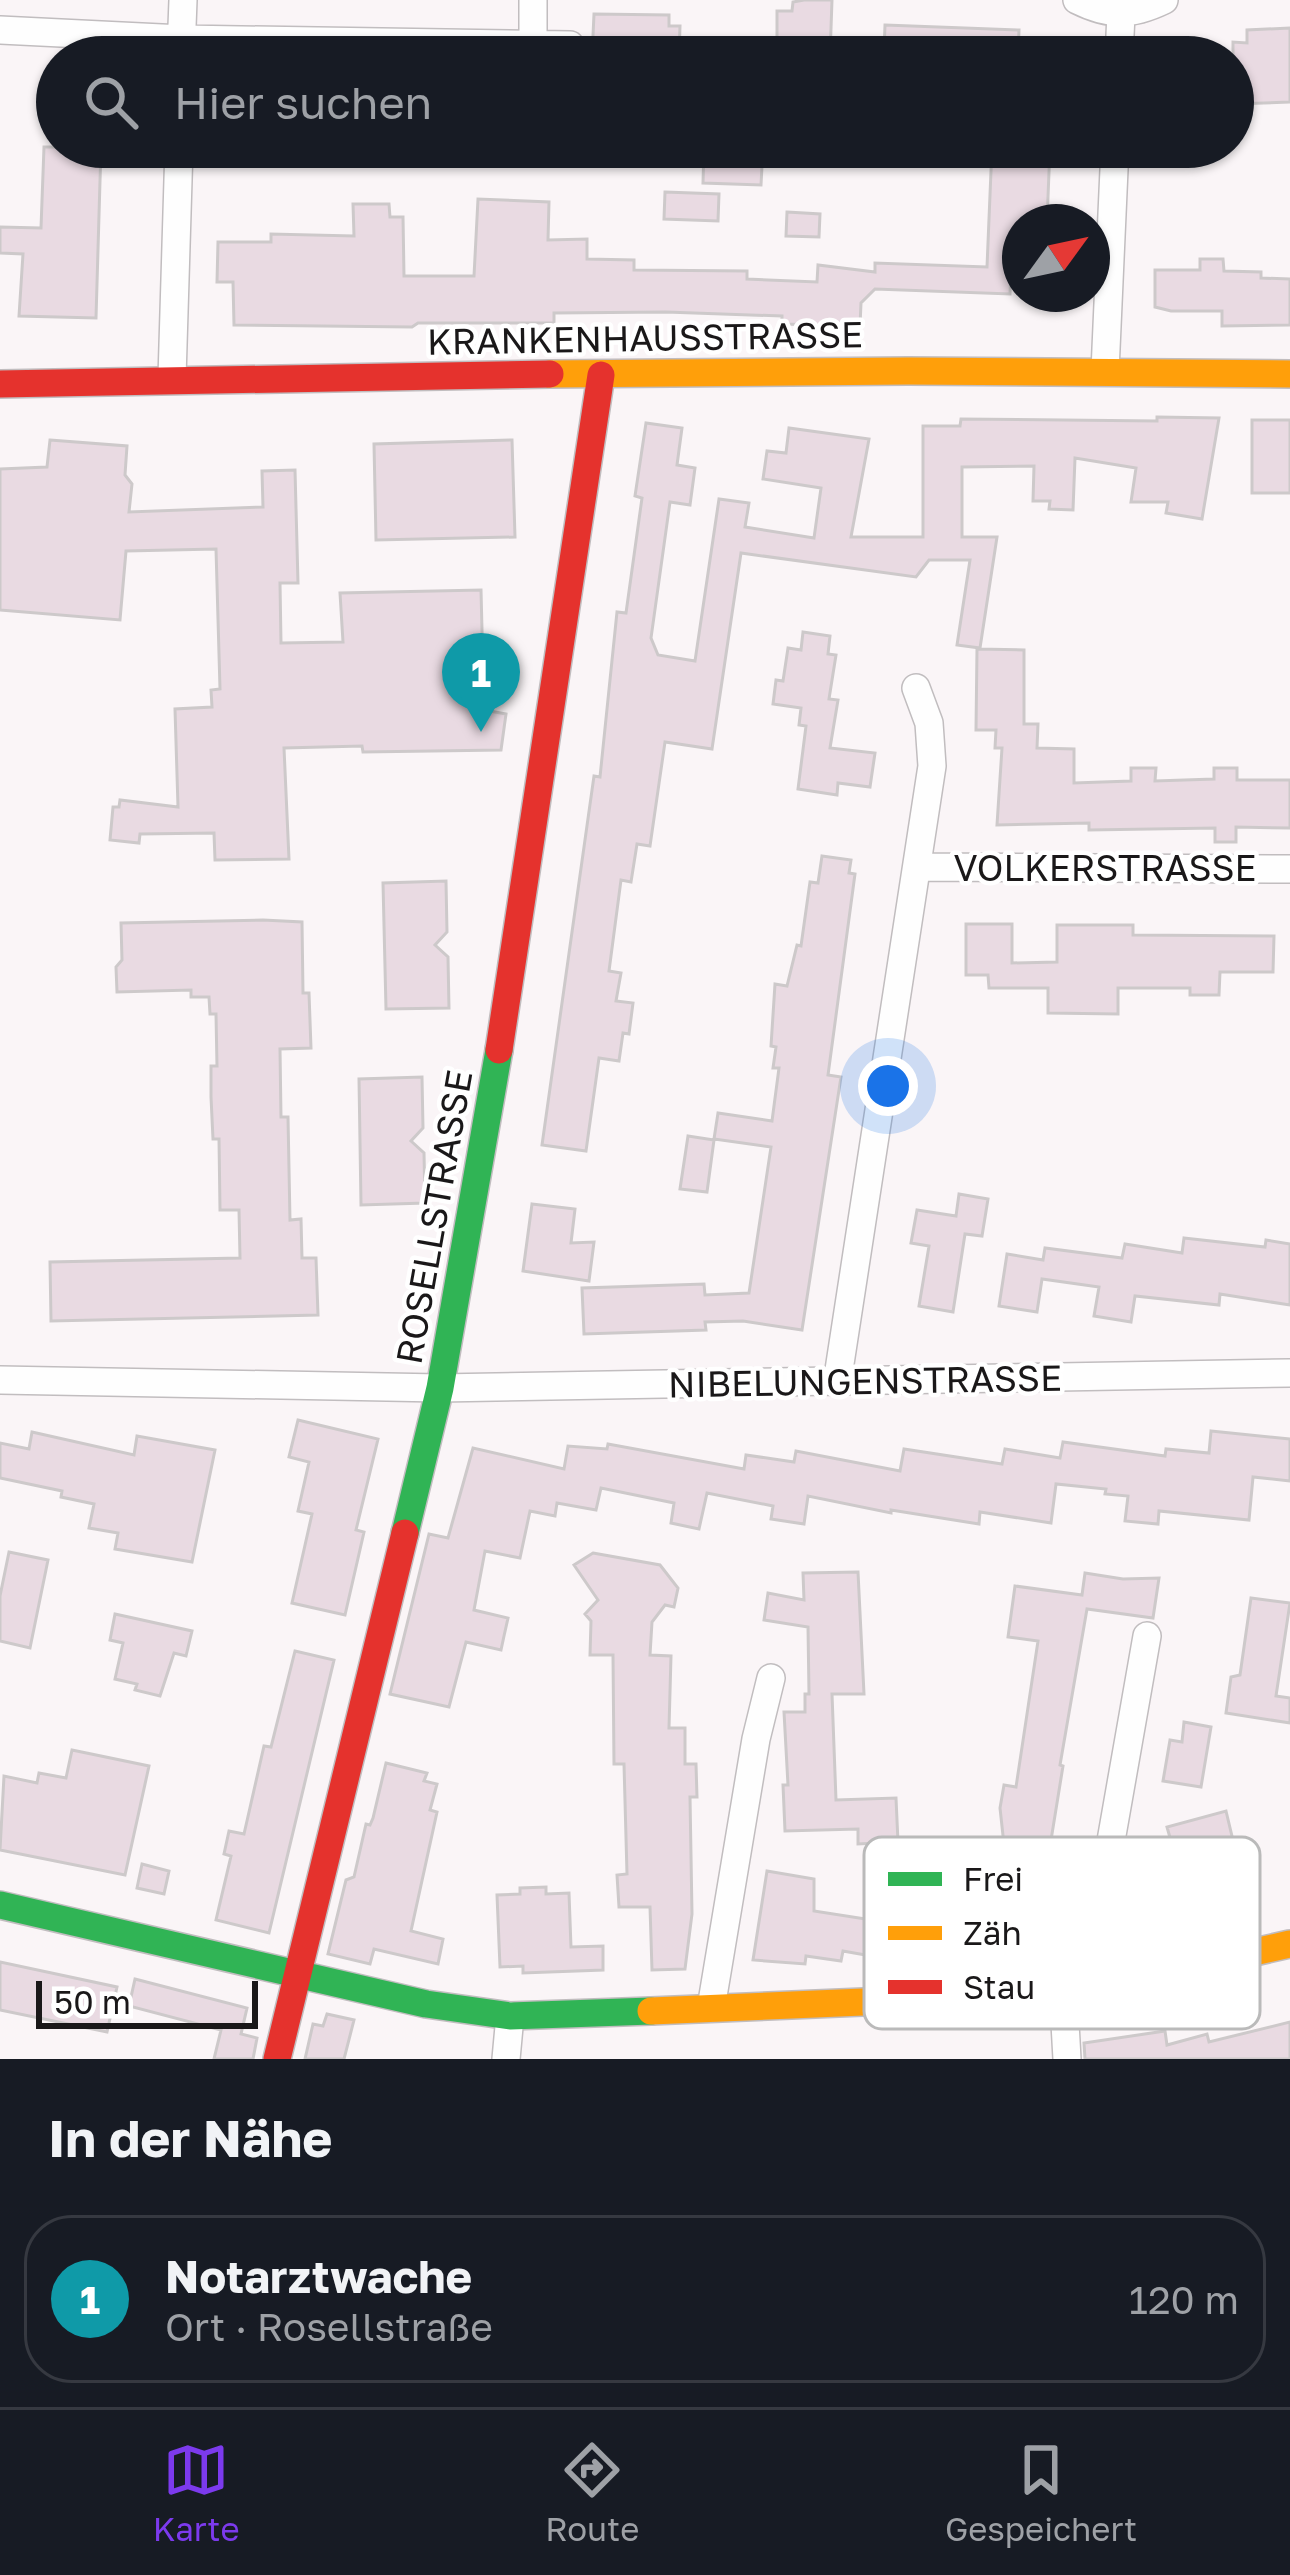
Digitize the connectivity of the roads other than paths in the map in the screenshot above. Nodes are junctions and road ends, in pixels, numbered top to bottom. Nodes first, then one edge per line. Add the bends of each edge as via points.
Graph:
1 (183, 0) edge
2 (533, 0) edge
3 (1077, 0) edge
4 (1164, 0) edge
5 (1121, 14) junction
6 (0, 30) edge
7 (61, 36) edge
8 (182, 36) edge
9 (533, 36) edge
10 (1120, 36) edge
11 (178, 168) edge
12 (1114, 168) edge
13 (1105, 371) junction
14 (1290, 374) edge
15 (601, 375) junction
16 (172, 378) junction
17 (0, 384) edge
18 (916, 688) dead end
19 (919, 867) junction
20 (1290, 869) edge
21 (1290, 1373) edge
22 (0, 1380) edge
23 (837, 1382) junction
24 (440, 1388) junction
25 (1147, 1636) dead end
26 (771, 1678) dead end
27 (1105, 1837) edge
28 (0, 1905) edge
29 (1290, 1943) edge
30 (1260, 1950) edge
31 (297, 1977) junction
32 (864, 2004) edge
33 (711, 2008) junction
34 (510, 2016) junction
35 (1070, 2029) edge
36 (278, 2059) edge
37 (506, 2059) edge
38 (1067, 2059) edge

1 - 8 street
2 - 9 street
3 - 5 street
4 - 5 street
5 - 10 street
6 - 7 street
11 - 16 street
12 - 13 street
13 - 14 street, KRANKENHAUSSTRASSE
13 - 15 street, KRANKENHAUSSTRASSE
15 - 16 street, KRANKENHAUSSTRASSE
15 - 24 street, ROSELLSTRASSE via 484,1153
16 - 17 street, KRANKENHAUSSTRASSE
18 - 19 street via 932,766
19 - 20 street, VOLKERSTRASSE
19 - 23 street
21 - 23 street, NIBELUNGENSTRASSE
22 - 24 street, NIBELUNGENSTRASSE
23 - 24 street, NIBELUNGENSTRASSE
24 - 31 street, ROSELLSTRASSE
25 - 27 street
26 - 33 street
28 - 31 street
29 - 30 street
31 - 34 street
31 - 36 street, ROSELLSTRASSE
32 - 33 street
33 - 34 street
34 - 37 street
35 - 38 street

